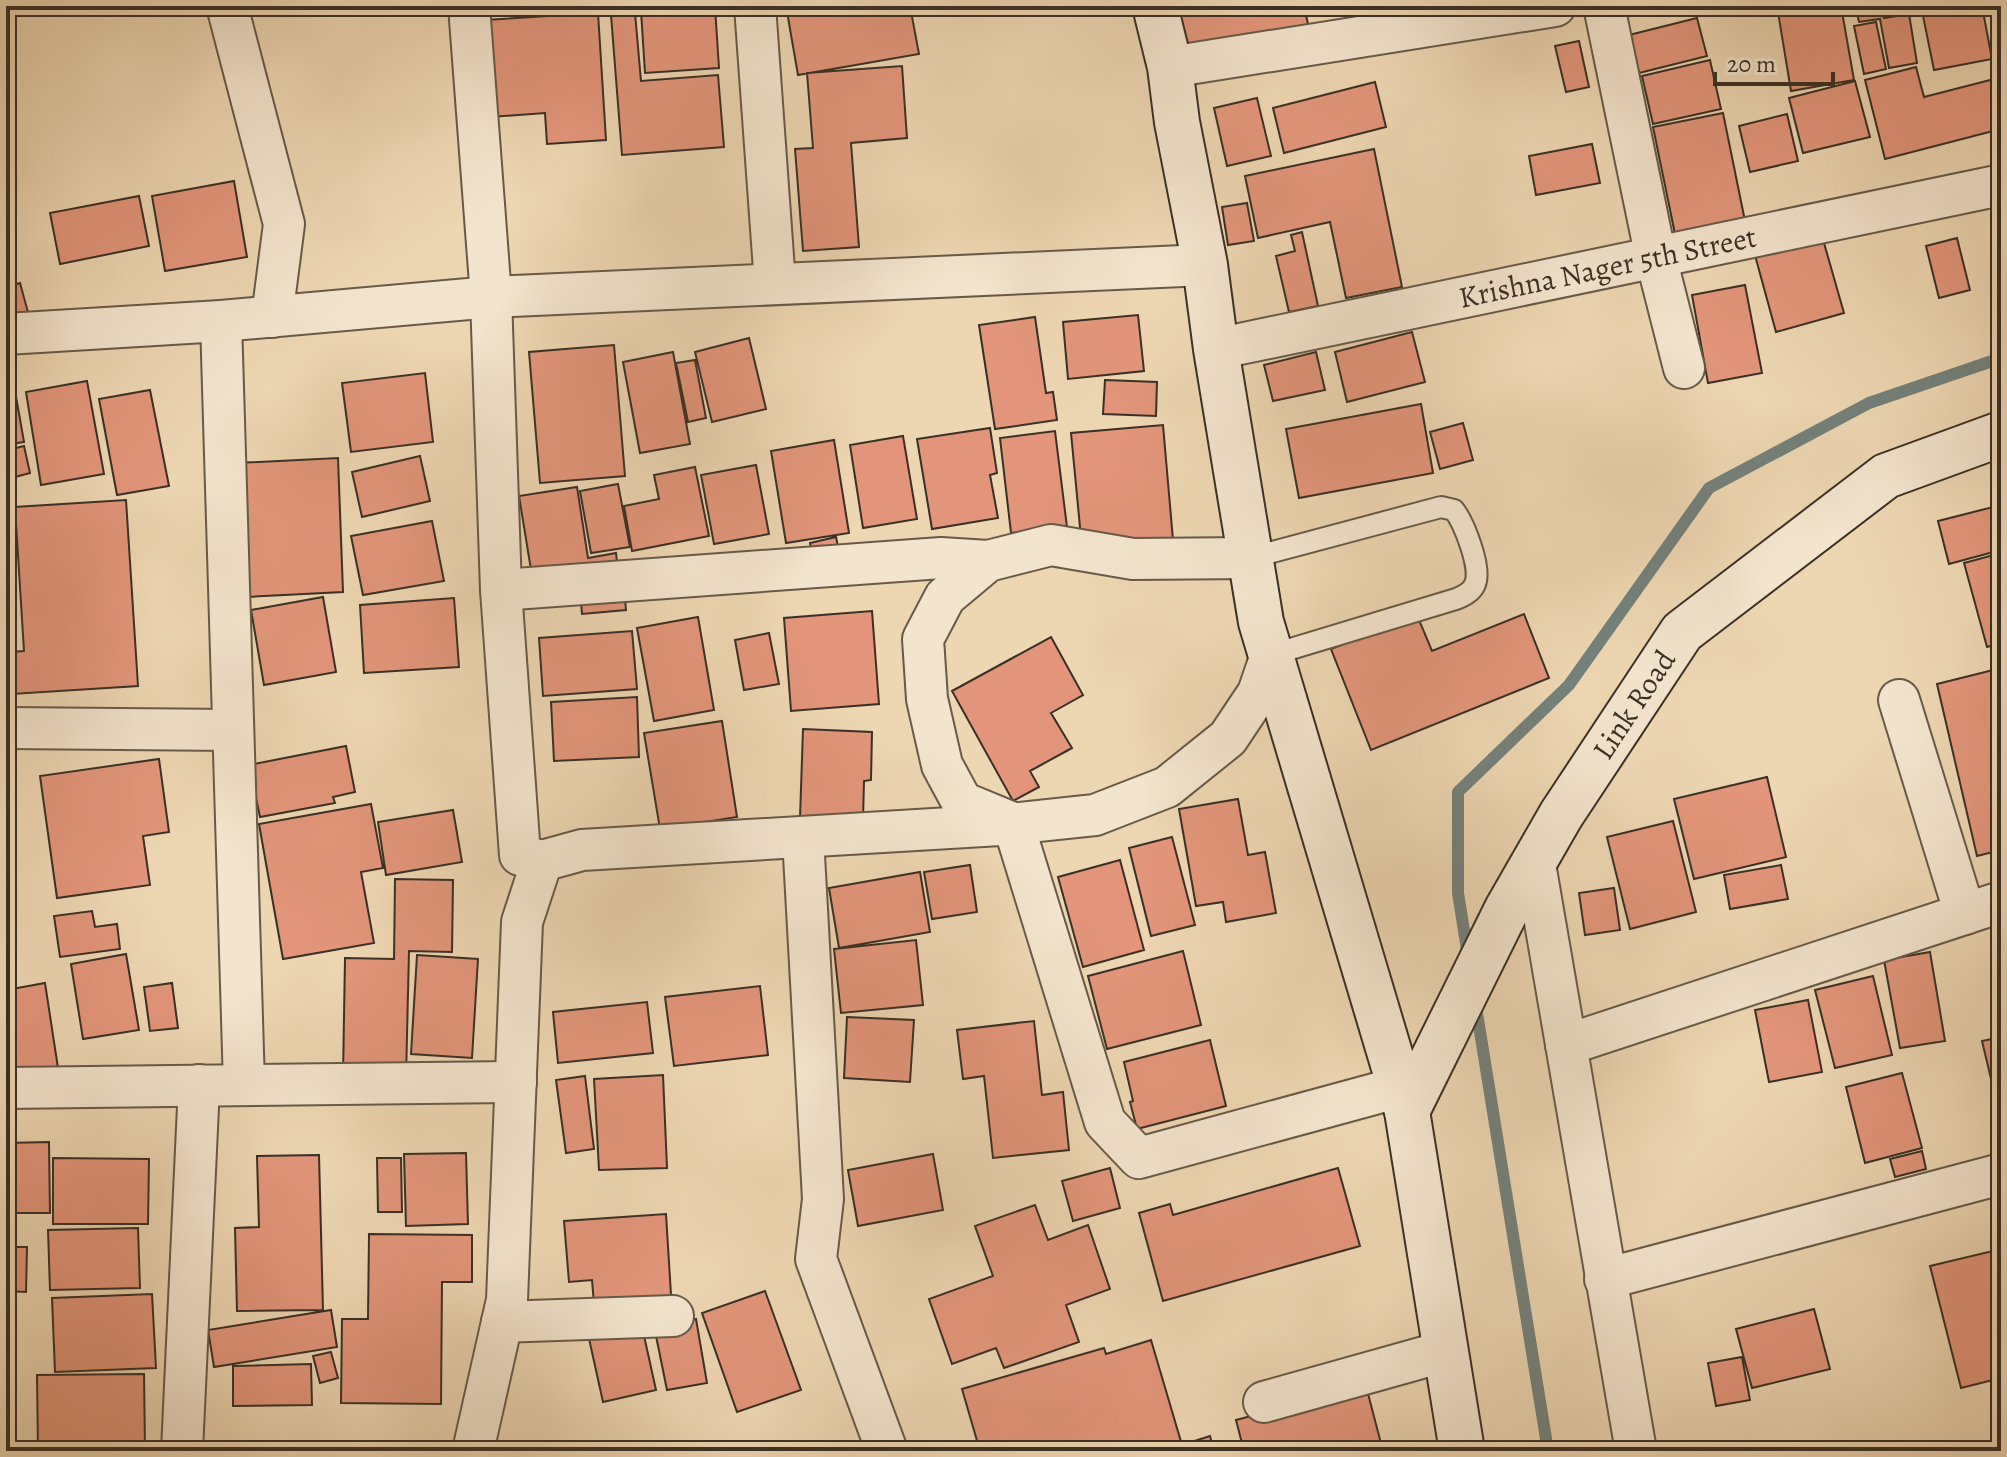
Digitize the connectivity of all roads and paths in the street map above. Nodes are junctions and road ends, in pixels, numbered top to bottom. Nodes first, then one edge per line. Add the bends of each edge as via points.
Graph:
1 (227, 6) edge
2 (469, 6) edge
3 (755, 6) edge
4 (1155, 6) edge
5 (1555, 6) edge
6 (1604, 6) edge
7 (1170, 67) junction
8 (2001, 185) edge
9 (1656, 258) junction
10 (1205, 265) junction
11 (775, 284) junction
12 (491, 297) junction
13 (272, 317) junction
14 (221, 321) junction
15 (6, 334) edge
16 (1216, 349) junction
17 (1684, 368) dead end
18 (2001, 434) edge
19 (1250, 558) junction
20 (988, 561) junction
21 (501, 590) junction
22 (1271, 655) junction
23 (1899, 700) dead end
24 (6, 728) edge
25 (233, 730) junction
26 (1013, 823) junction
27 (803, 837) junction
28 (542, 861) junction
29 (1535, 864) junction
30 (1983, 908) edge
31 (1566, 1045) junction
32 (516, 1082) junction
33 (199, 1085) junction
34 (244, 1085) junction
35 (6, 1088) edge
36 (1403, 1099) junction
37 (2001, 1174) edge
38 (1605, 1279) junction
39 (673, 1316) dead end
40 (502, 1322) junction
41 (1446, 1351) junction
42 (1264, 1402) dead end
43 (182, 1451) edge
44 (473, 1451) edge
45 (887, 1451) edge
46 (1462, 1451) edge
47 (1636, 1451) edge

1 - 13 street via 284,224
2 - 12 street
3 - 11 street
4 - 7 street
5 - 7 street
6 - 9 street
7 - 10 street
8 - 9 street, Krishna Nager 5th Street
9 - 16 street, Krishna Nager 5th Street
9 - 17 street
10 - 11 street
10 - 16 street
11 - 12 street
12 - 13 street
12 - 21 street
13 - 14 street
14 - 15 street
14 - 25 street
16 - 19 street
18 - 29 street, Link Road via 1886,476 1682,632 1561,815
19 - 20 street via 1133,559 1051,545
19 - 22 street
19 - 22 lane via 1441,507 1454,510 1463,522 1477,574 1475,586 1456,599
20 - 21 street via 941,558
20 - 26 street via 945,597 923,639 927,699 942,765 962,802
21 - 28 street via 520,855
22 - 26 street via 1258,693 1228,738 1167,787 1095,815
22 - 36 street
23 - 30 street
24 - 25 street
25 - 34 street
26 - 27 street
26 - 36 street via 1105,1122 1139,1158
27 - 28 street via 582,850
27 - 45 street via 823,1199 816,1259
28 - 32 street via 522,922
29 - 31 street
29 - 36 street, Link Road via 1507,909 1434,1060
30 - 31 street
31 - 38 street
32 - 34 street
32 - 40 street
33 - 34 street
33 - 35 street
33 - 43 street
36 - 41 street
37 - 38 street
38 - 47 street
39 - 40 street
40 - 44 street
41 - 42 street
41 - 46 street

